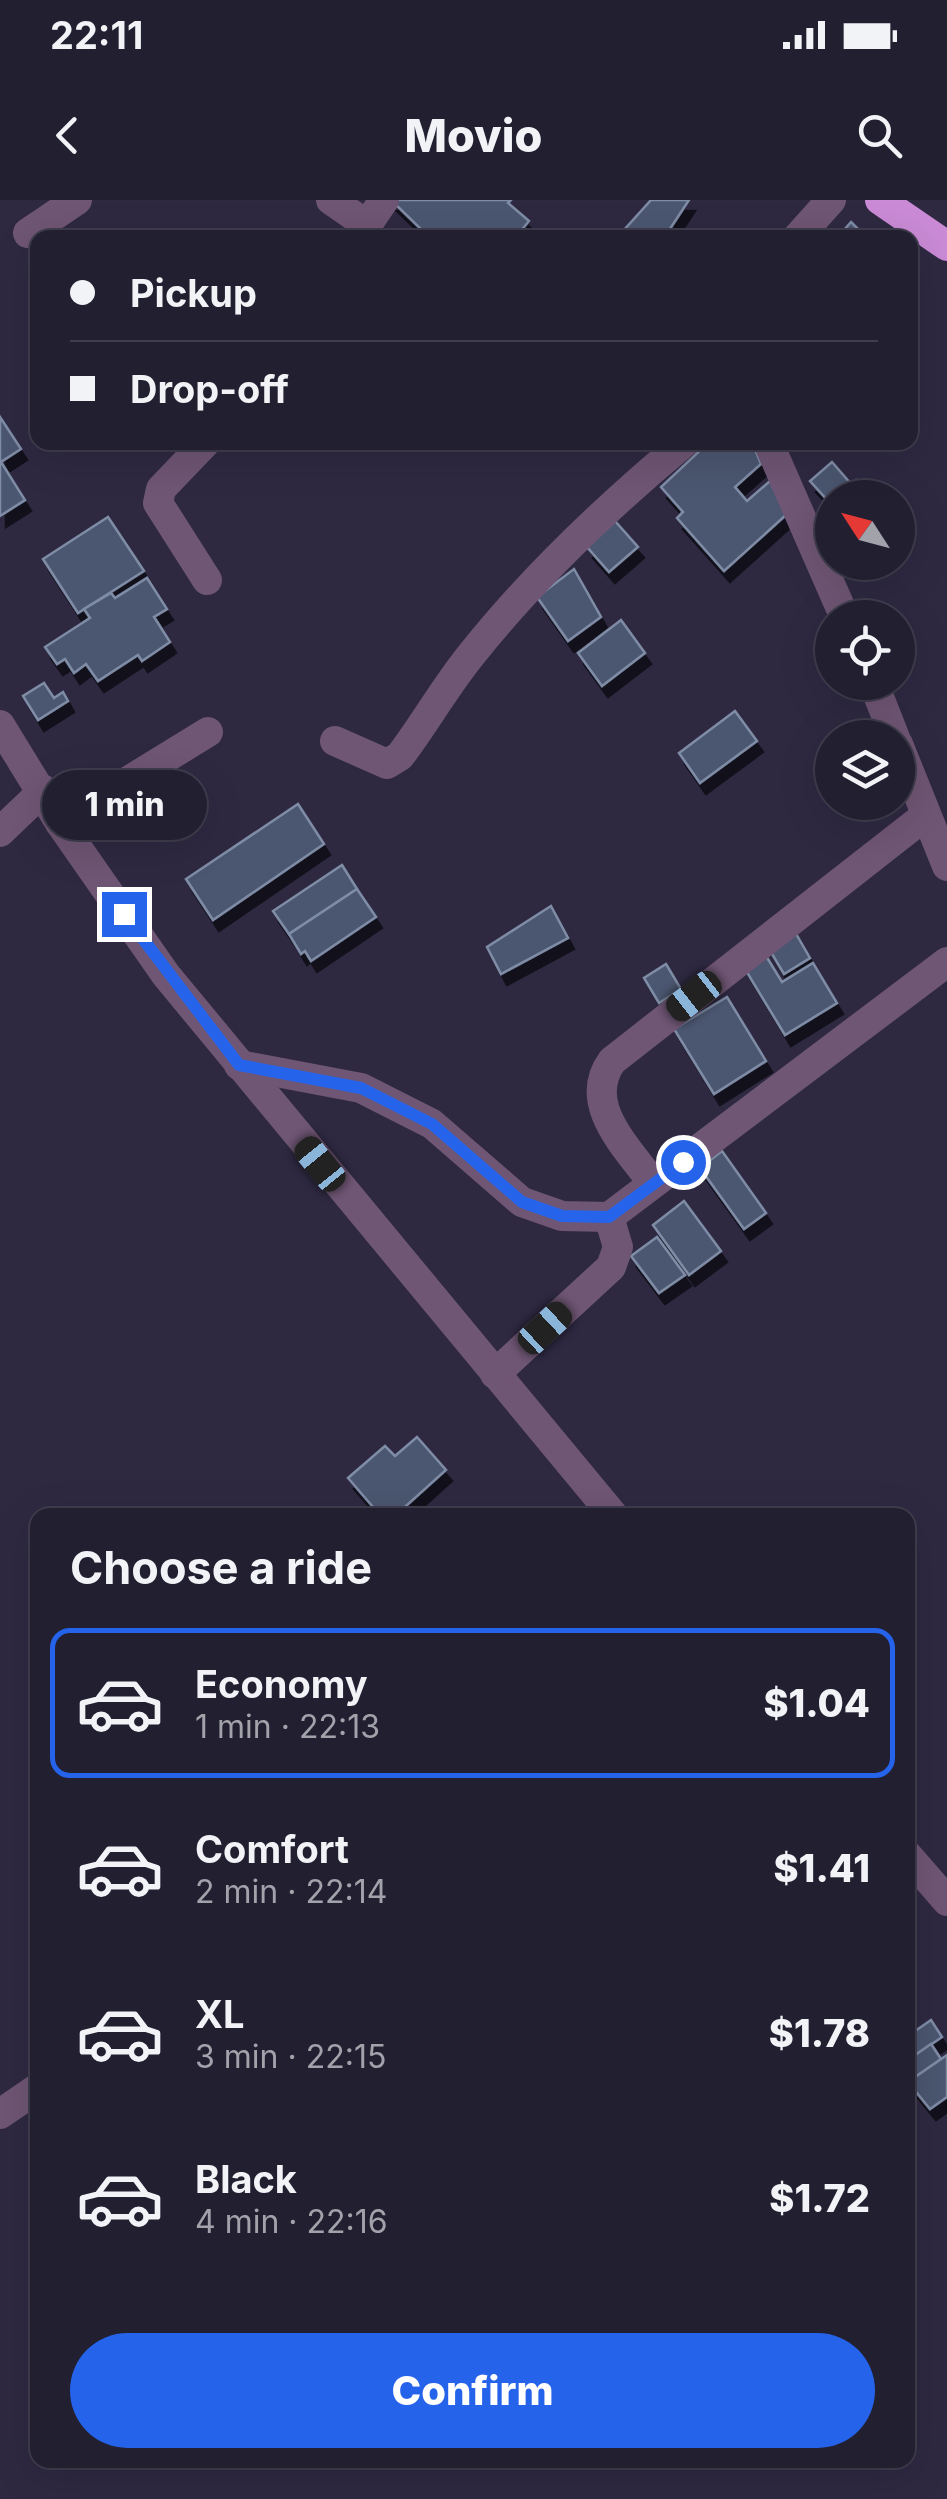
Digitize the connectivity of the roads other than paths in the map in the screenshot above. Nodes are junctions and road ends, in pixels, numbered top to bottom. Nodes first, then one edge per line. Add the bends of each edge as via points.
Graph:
1 (77, 200) edge
2 (331, 200) edge
3 (384, 200) edge
4 (831, 200) edge
5 (880, 200) edge
6 (34, 230) edge
7 (360, 230) edge
8 (363, 230) edge
9 (804, 230) edge
10 (947, 246) edge
11 (198, 450) edge
12 (676, 450) edge
13 (772, 450) edge
14 (207, 580) dead end
15 (837, 600) edge
16 (0, 725) edge
17 (208, 732) dead end
18 (335, 741) dead end
19 (44, 790) junction
20 (915, 790) edge
21 (925, 816) junction
22 (60, 822) junction
23 (0, 832) edge
24 (947, 866) edge
25 (947, 962) edge
26 (239, 1065) junction
27 (652, 1182) junction
28 (609, 1217) junction
29 (495, 1374) junction
30 (607, 1508) edge
31 (915, 1864) edge
32 (947, 1901) edge
33 (30, 2093) edge
34 (0, 2114) edge

1 - 6 street
2 - 7 street
3 - 8 street
4 - 9 street
5 - 10 highway
11 - 14 street via 161,489 158,503
12 - 18 street via 522,597 400,756 386,764
13 - 15 street
16 - 19 street
17 - 22 street
19 - 22 street
19 - 23 street
20 - 21 street
21 - 24 street
21 - 27 street via 604,1072 601,1102
22 - 26 street
25 - 27 street
26 - 28 street via 361,1088 432,1124 522,1202 562,1216
26 - 29 street
27 - 28 street
28 - 29 street via 618,1247 611,1267
29 - 30 street
31 - 32 street
33 - 34 street

